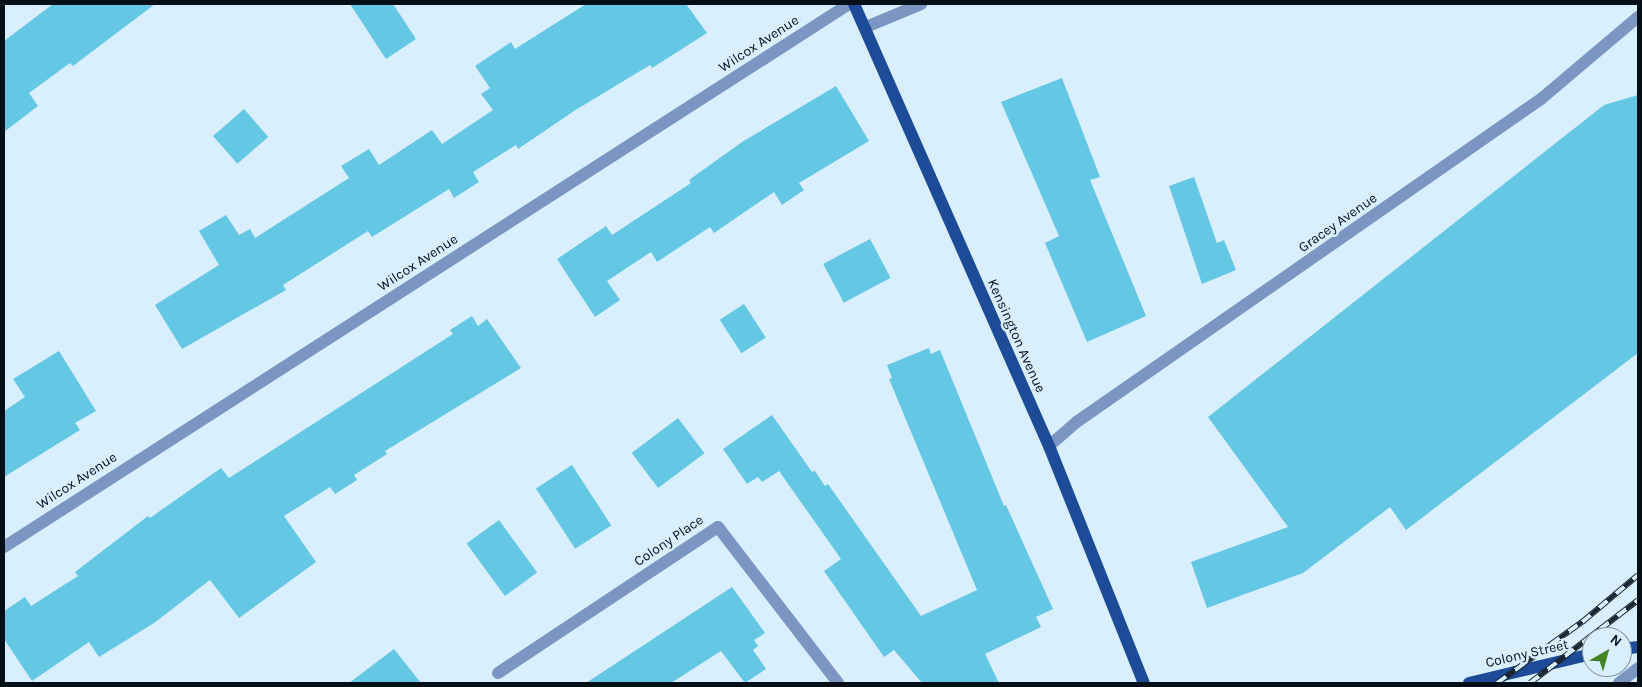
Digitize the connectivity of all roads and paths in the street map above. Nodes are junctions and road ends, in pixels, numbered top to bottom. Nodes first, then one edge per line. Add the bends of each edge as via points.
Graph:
1 (849, 4) edge
2 (854, 4) edge
3 (920, 4) edge
4 (1638, 18) edge
5 (866, 28) junction
6 (1049, 446) junction
7 (4, 547) edge
8 (1582, 656) edge
9 (1638, 668) edge
10 (498, 673) dead end
11 (838, 683) edge
12 (1144, 683) edge
13 (1469, 683) edge
14 (1619, 683) edge

1 - 7 street, Wilcox Avenue
2 - 5 main road, Kensington Avenue
3 - 5 street
4 - 6 street, Gracey Avenue via 1541,100 1078,421
5 - 6 main road, Kensington Avenue
6 - 12 main road, Kensington Avenue
8 - 13 main road, Colony Street
9 - 14 street
10 - 11 street, Colony Place via 718,526

